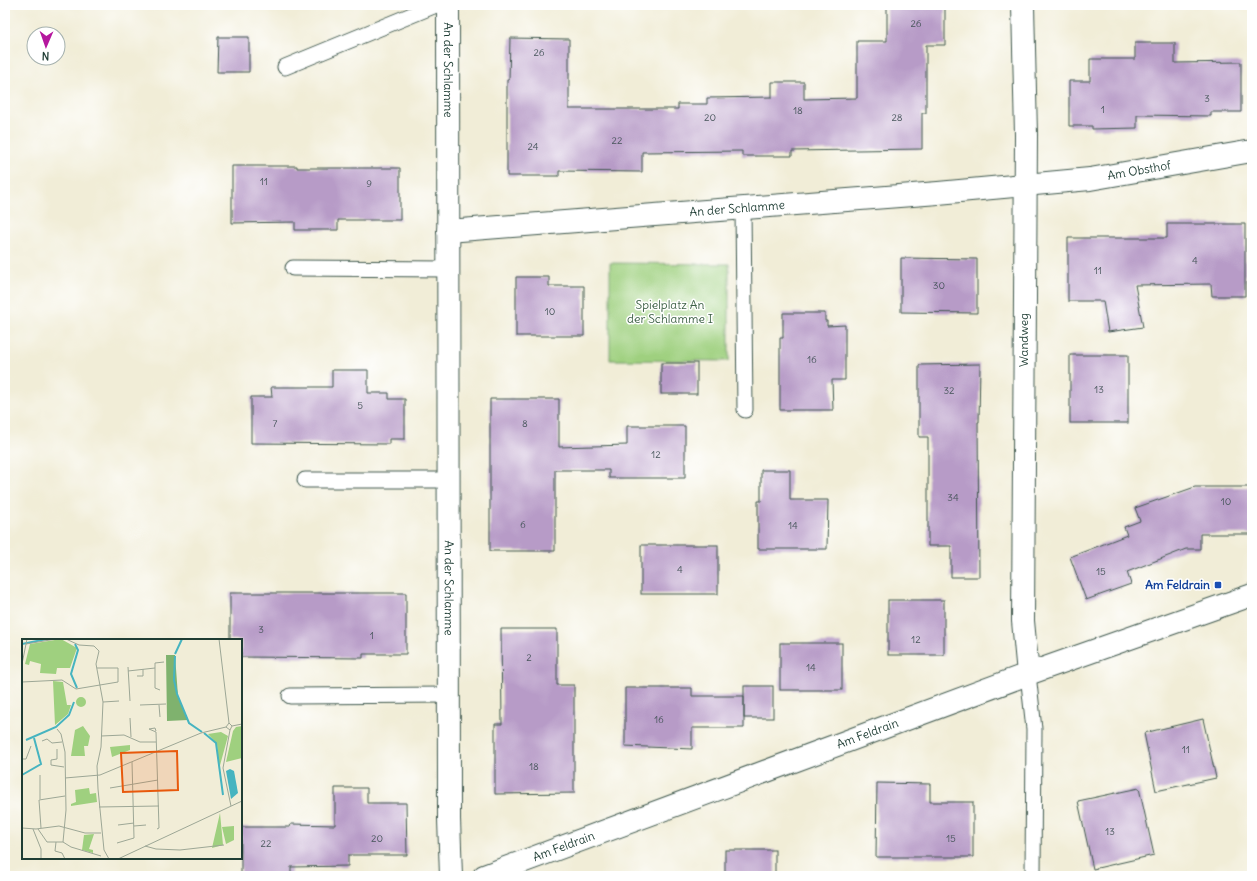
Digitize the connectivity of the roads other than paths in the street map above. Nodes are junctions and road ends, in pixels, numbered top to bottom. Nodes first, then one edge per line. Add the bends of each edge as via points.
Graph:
1 (436, 5) edge
2 (448, 5) edge
3 (1024, 5) edge
4 (284, 67) dead end
5 (1252, 151) edge
6 (1026, 185) junction
7 (743, 208) junction
8 (448, 231) junction
9 (293, 268) dead end
10 (448, 270) junction
11 (745, 410) dead end
12 (305, 480) dead end
13 (448, 480) junction
14 (1252, 595) edge
15 (1028, 674) junction
16 (449, 695) junction
17 (290, 696) dead end
18 (451, 876) edge
19 (484, 876) edge
20 (1033, 876) edge

1 - 4 lane, An der Schlamme
2 - 8 street, An der Schlamme
3 - 6 street, Wandweg
5 - 6 street, Am Obsthof via 1090,179
6 - 7 street, An der Schlamme
6 - 15 street, Wandweg via 1024,621
7 - 8 street, An der Schlamme
7 - 11 lane
8 - 10 street, An der Schlamme
9 - 10 lane
10 - 13 street, An der Schlamme
12 - 13 lane
13 - 16 street, An der Schlamme
14 - 15 street, Am Feldrain
15 - 19 street, Am Feldrain
15 - 20 lane via 1034,729
16 - 17 lane
16 - 18 street, An der Schlamme

